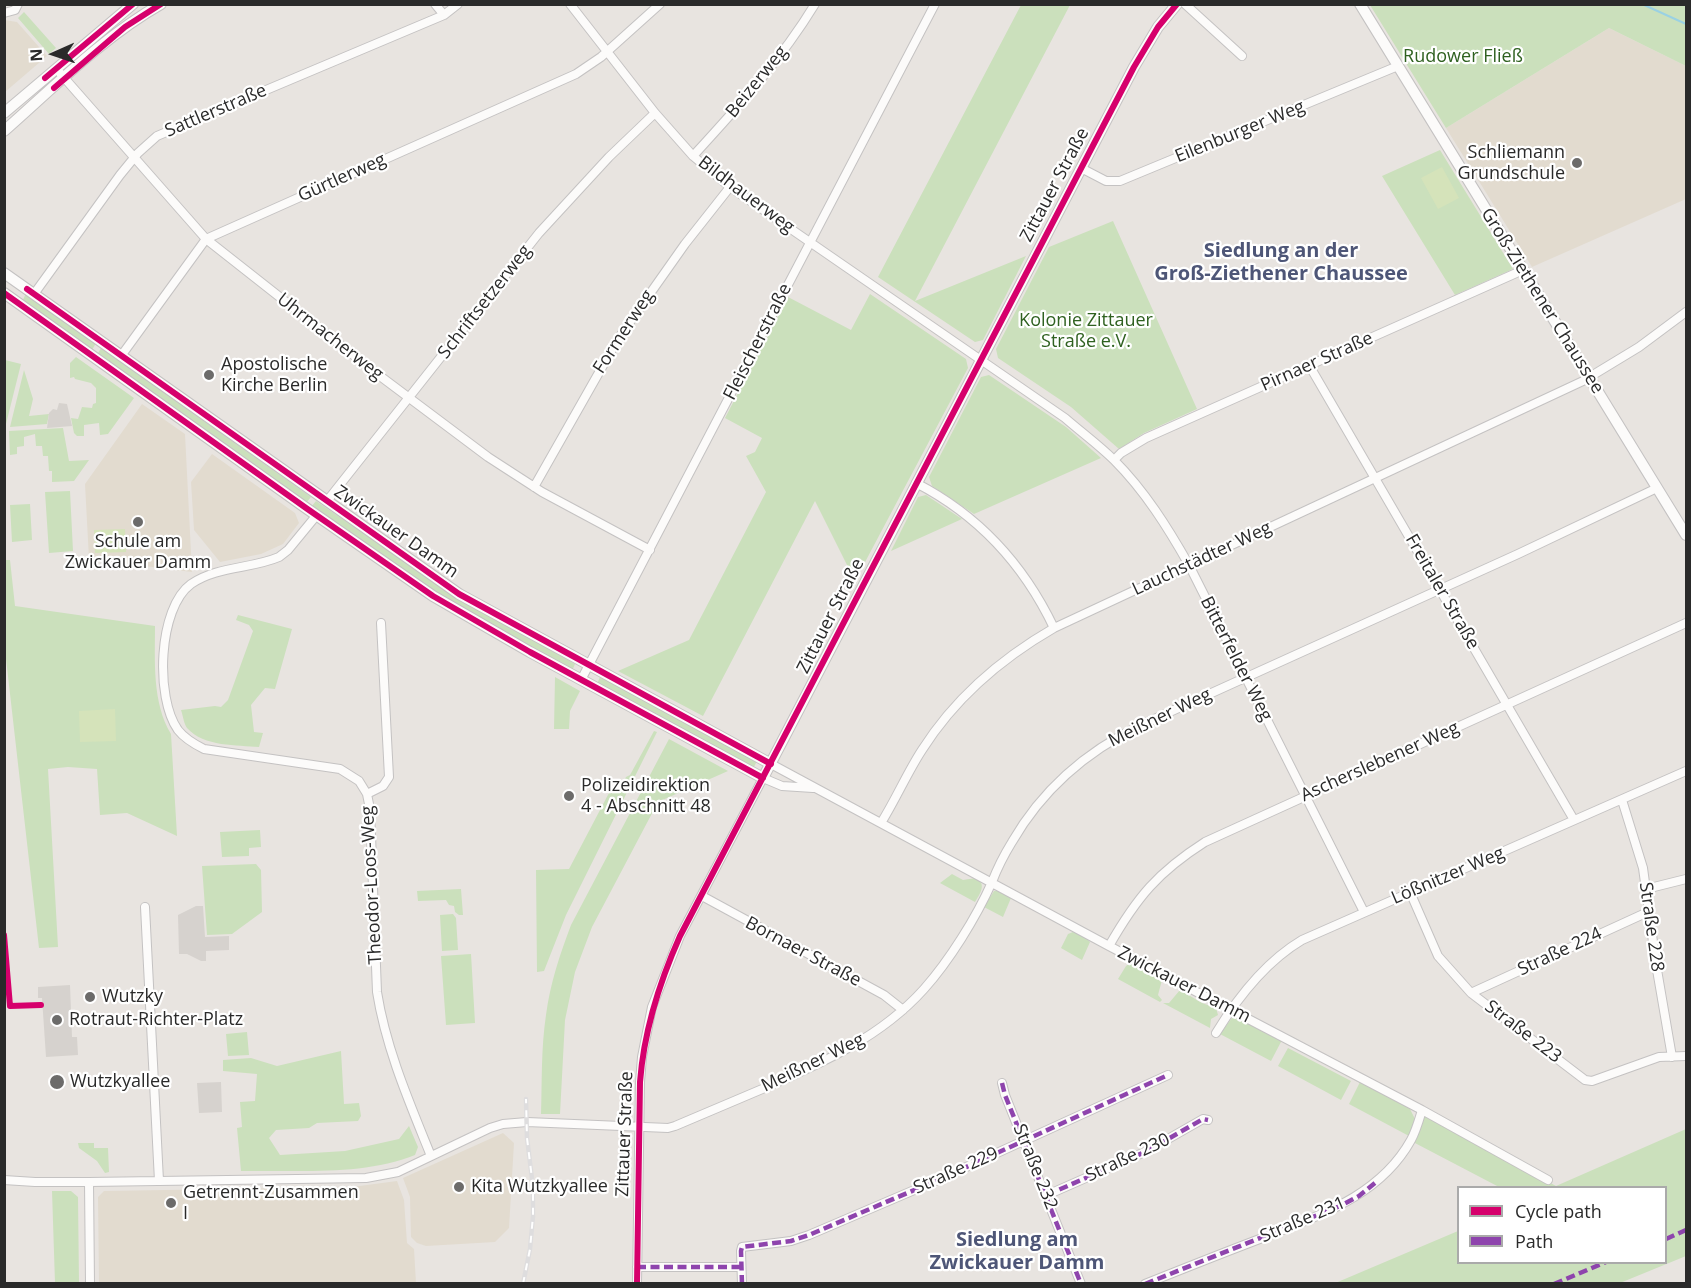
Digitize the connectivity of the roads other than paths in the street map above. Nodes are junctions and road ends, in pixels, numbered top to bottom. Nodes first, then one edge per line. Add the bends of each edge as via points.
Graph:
1 (133, 4) edge
2 (161, 4) edge
3 (435, 4) edge
4 (458, 4) edge
5 (570, 4) edge
6 (660, 4) edge
7 (815, 4) edge
8 (935, 4) edge
9 (1177, 4) edge
10 (1185, 4) edge
11 (1360, 4) edge
12 (18, 5) edge
13 (4, 13) edge
14 (444, 15) junction
15 (607, 53) junction
16 (1242, 56) dead end
17 (1398, 66) junction
18 (57, 68) junction
19 (65, 78) junction
20 (4, 113) edge
21 (655, 113) junction
22 (4, 131) edge
23 (693, 156) junction
24 (134, 158) junction
25 (1081, 168) junction
26 (730, 188) junction
27 (206, 239) junction
28 (810, 243) junction
29 (1523, 270) junction
30 (4, 273) edge
31 (4, 293) edge
32 (34, 294) junction
33 (900, 304) joint
34 (1686, 312) edge
35 (122, 356) junction
36 (981, 359) junction
37 (1309, 365) junction
38 (1589, 377) junction
39 (409, 398) junction
40 (1114, 460) junction
41 (1376, 479) junction
42 (916, 483) junction
43 (534, 487) junction
44 (1657, 488) junction
45 (327, 501) junction
46 (316, 516) junction
47 (1686, 535) edge
48 (650, 550) junction
49 (1189, 565) junction
50 (1439, 588) junction
51 (381, 623) dead end
52 (1686, 623) edge
53 (1054, 628) junction
54 (589, 666) junction
55 (1245, 677) junction
56 (581, 680) junction
57 (1508, 704) junction
58 (771, 764) junction
59 (1686, 771) edge
60 (763, 778) junction
61 (819, 789) junction
62 (367, 794) junction
63 (1306, 795) junction
64 (1622, 800) junction
65 (1574, 820) junction
66 (881, 823) junction
67 (1686, 879) edge
68 (992, 882) junction
69 (1646, 889) junction
70 (1410, 892) junction
71 (702, 896) junction
72 (145, 907) dead end
73 (1650, 911) junction
74 (1364, 912) junction
75 (1109, 946) junction
76 (1471, 993) junction
77 (903, 1010) junction
78 (1230, 1010) junction
79 (1216, 1033) dead end
80 (1686, 1056) edge
81 (1672, 1057) junction
82 (1168, 1076) dead end
83 (1002, 1083) dead end
84 (1422, 1110) junction
85 (1208, 1120) dead end
86 (640, 1125) junction
87 (1024, 1140) junction
88 (431, 1156) junction
89 (4, 1180) edge
90 (1548, 1180) dead end
91 (159, 1181) junction
92 (89, 1182) junction
93 (1047, 1195) junction
94 (637, 1267) junction
95 (741, 1267) junction
96 (637, 1282) edge
97 (90, 1284) edge
98 (742, 1284) edge
99 (1081, 1284) edge
100 (1144, 1284) edge

1 - 18 street
2 - 19 street via 125,27
3 - 14 street
4 - 14 street, Sattlerstraße
5 - 15 street, Bildhauerweg
6 - 15 street, Gürtlerweg
7 - 23 street, Beizerweg via 759,82
8 - 28 street, Fleischerstraße
9 - 25 street, Zittauer Straße via 1144,48
10 - 16 street
11 - 17 street, Groß-Ziethener Chaussee
12 - 13 street via 12,12
14 - 24 street, Sattlerstraße via 166,132
15 - 21 street, Bildhauerweg
15 - 27 street, Gürtlerweg via 576,74
17 - 25 street, Eilenburger Weg via 1120,181 1106,181
17 - 29 street, Groß-Ziethener Chaussee
18 - 19 street, Uhrmacherweg
18 - 20 street
19 - 22 street
19 - 24 street, Uhrmacherweg
21 - 23 street, Bildhauerweg
21 - 39 street, Schriftsetzerweg via 539,233
23 - 26 street, Bildhauerweg
24 - 27 street, Uhrmacherweg
24 - 32 street, Sattlerstraße
25 - 36 street, Zittauer Straße
26 - 28 street, Bildhauerweg
26 - 43 street, Formerweg via 622,333
27 - 35 street
27 - 39 street, Uhrmacherweg
28 - 33 street, Bildhauerweg
28 - 48 street, Fleischerstraße
29 - 37 street, Pirnaer Straße
29 - 38 street, Groß-Ziethener Chaussee
30 - 32 street, Zwickauer Damm
31 - 46 street, Zwickauer Damm
32 - 35 street, Zwickauer Damm
33 - 36 street, Bitterfelder Weg
34 - 38 street, Lauchstädter Weg
35 - 45 street, Zwickauer Damm
36 - 40 street, Bitterfelder Weg via 1065,418
36 - 42 street, Zittauer Straße
37 - 40 street, Pirnaer Straße via 1146,438
37 - 41 street, Freitaler Straße
38 - 41 street, Lauchstädter Weg
38 - 44 street, Groß-Ziethener Chaussee
39 - 43 street, Uhrmacherweg
39 - 45 street, Schriftsetzerweg
40 - 49 street, Bitterfelder Weg via 1155,510
41 - 49 street, Lauchstädter Weg
41 - 50 street, Freitaler Straße
42 - 53 street via 956,506 1003,549 1023,574
42 - 58 street, Zittauer Straße
43 - 48 street, Uhrmacherweg
44 - 47 street, Groß-Ziethener Chaussee
44 - 50 street, Meißner Weg
45 - 54 street, Zwickauer Damm via 459,594
46 - 56 street, Zwickauer Damm via 433,596
46 - 62 street, Theodor-Loos-Weg via 279,557 208,575 181,594 165,637 167,698 178,730 198,746 213,752 340,769 359,781
48 - 54 street, Fleischerstraße
49 - 53 street, Lauchstädter Weg
49 - 55 street, Bitterfelder Weg
50 - 55 street, Meißner Weg
50 - 57 street, Freitaler Straße
51 - 62 street via 389,777 383,786
52 - 57 street, Ascherslebener Weg
53 - 66 street, Lauchstädter Weg via 995,668 949,714 922,750
54 - 56 street, Fleischerstraße
54 - 58 street, Zwickauer Damm
55 - 63 street, Bitterfelder Weg
55 - 68 street, Meißner Weg via 1125,733 1077,765 1035,807 1011,842
56 - 60 street, Zwickauer Damm
57 - 63 street, Ascherslebener Weg
57 - 65 street, Freitaler Straße
58 - 60 street, Zittauer Straße
58 - 61 street, Zwickauer Damm
59 - 64 street, Lößnitzer Weg
60 - 61 street, Zwickauer Damm via 782,786
60 - 71 street, Zittauer Straße
61 - 66 street, Zwickauer Damm
62 - 88 street, Theodor-Loos-Weg via 377,992 389,1045
63 - 74 street, Bitterfelder Weg
63 - 75 street, Ascherslebener Weg via 1181,857 1138,898
64 - 65 street, Lößnitzer Weg
64 - 69 street, Straße 228
65 - 70 street, Lößnitzer Weg
66 - 68 street, Zwickauer Damm
67 - 69 street
68 - 75 street, Zwickauer Damm
68 - 77 street, Meißner Weg via 943,967
69 - 73 street, Straße 228
70 - 74 street, Lößnitzer Weg
70 - 76 street, Straße 223 via 1438,956
71 - 77 street, Bornaer Straße via 884,995
71 - 86 street, Zittauer Straße via 668,962 652,1007 642,1057
72 - 91 street
73 - 76 street, Straße 224
73 - 81 street, Straße 228
74 - 78 street, Lößnitzer Weg via 1292,946 1258,976
75 - 78 street, Zwickauer Damm
76 - 81 street, Straße 223 via 1585,1080
77 - 86 street, Meißner Weg via 883,1028 818,1065 675,1126
78 - 79 street
78 - 84 street, Zwickauer Damm
80 - 81 street, Straße 223
82 - 87 street, Straße 229
83 - 87 street, Straße 232
84 - 90 street, Zwickauer Damm
84 - 100 street, Straße 231 via 1407,1146 1359,1196
85 - 93 street, Straße 230 via 1203,1119 1147,1151
86 - 88 street via 508,1123
86 - 94 street, Zittauer Straße
87 - 93 street, Straße 232
87 - 95 street, Straße 229 via 809,1235 742,1247
88 - 91 street via 398,1172 366,1178
89 - 92 street
91 - 92 street
92 - 97 street
93 - 99 street, Straße 232
94 - 95 street
94 - 96 street, Zittauer Straße
95 - 98 street

